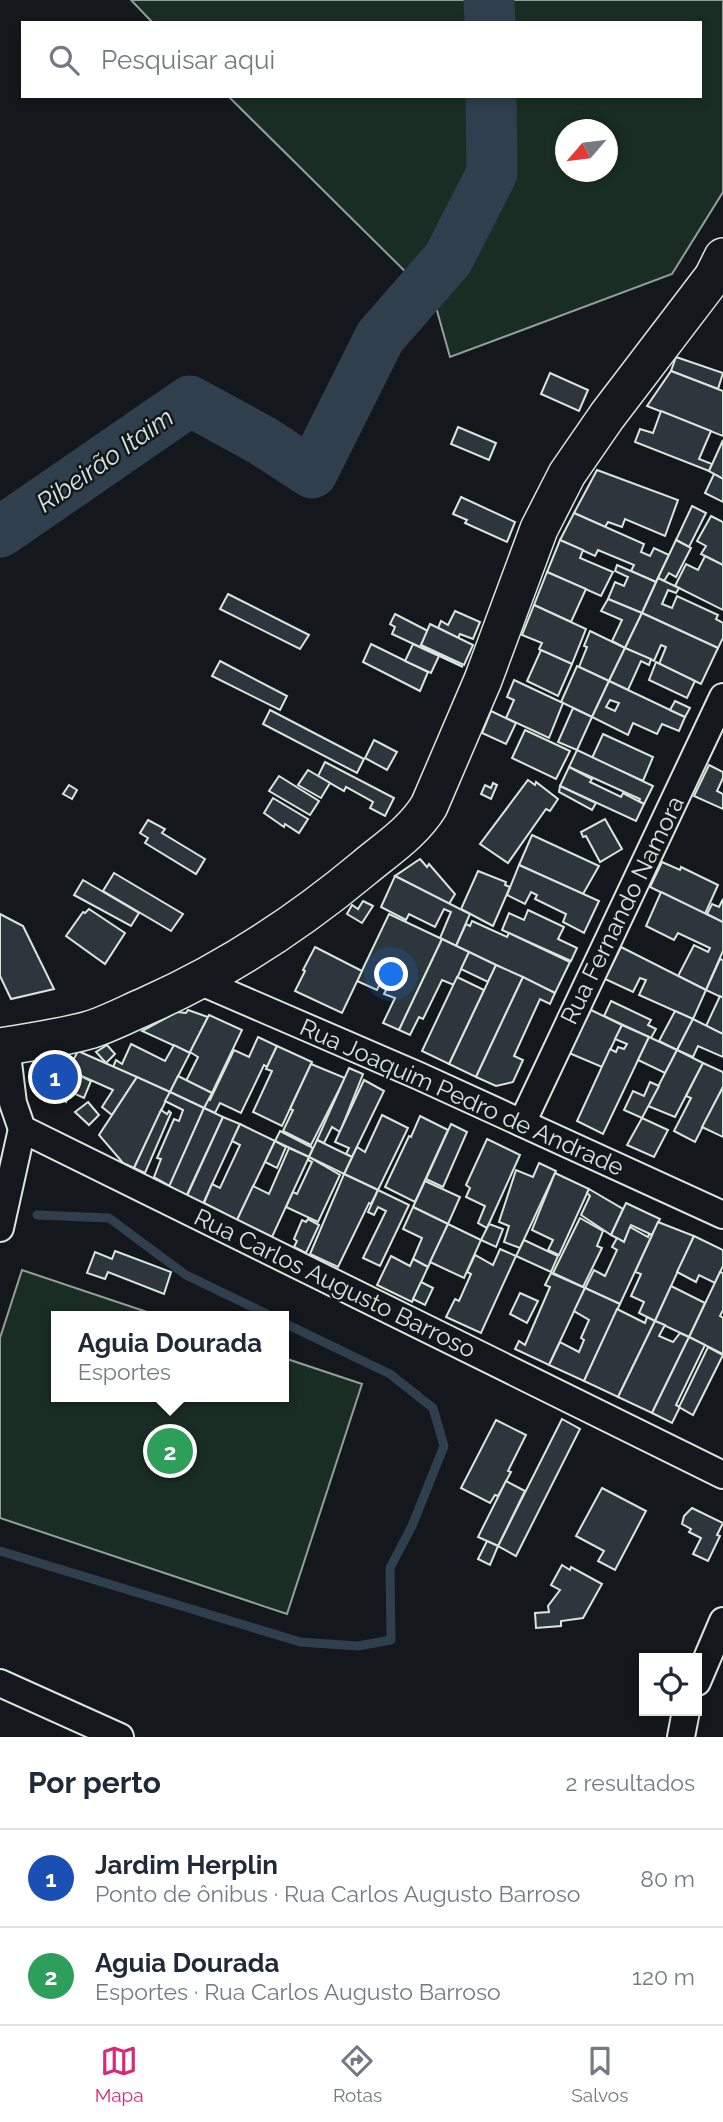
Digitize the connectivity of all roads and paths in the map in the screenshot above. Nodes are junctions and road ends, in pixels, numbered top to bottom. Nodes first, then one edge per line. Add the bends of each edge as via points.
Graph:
1 (722, 262) edge
2 (723, 697) edge
3 (199, 981) junction
4 (3, 1046) edge
5 (522, 1123) junction
6 (23, 1129) junction
7 (723, 1215) edge
8 (0, 1228) edge
9 (723, 1475) edge
10 (723, 1621) edge
11 (702, 1670) edge
12 (0, 1683) edge
13 (685, 1716) edge
14 (120, 1737) edge
15 (681, 1737) edge

1 - 3 main road via 567,474 539,529 483,680 420,820 343,885
2 - 5 street, Rua Fernando Namora
3 - 4 main road via 91,1029
3 - 5 street, Rua Joaquim Pedro de Andrade
4 - 6 street via 13,1103
5 - 7 street, Rua Joaquim Pedro de Andrade
6 - 8 street
6 - 9 street, Rua Carlos Augusto Barroso
10 - 11 street
12 - 14 street
13 - 15 street

